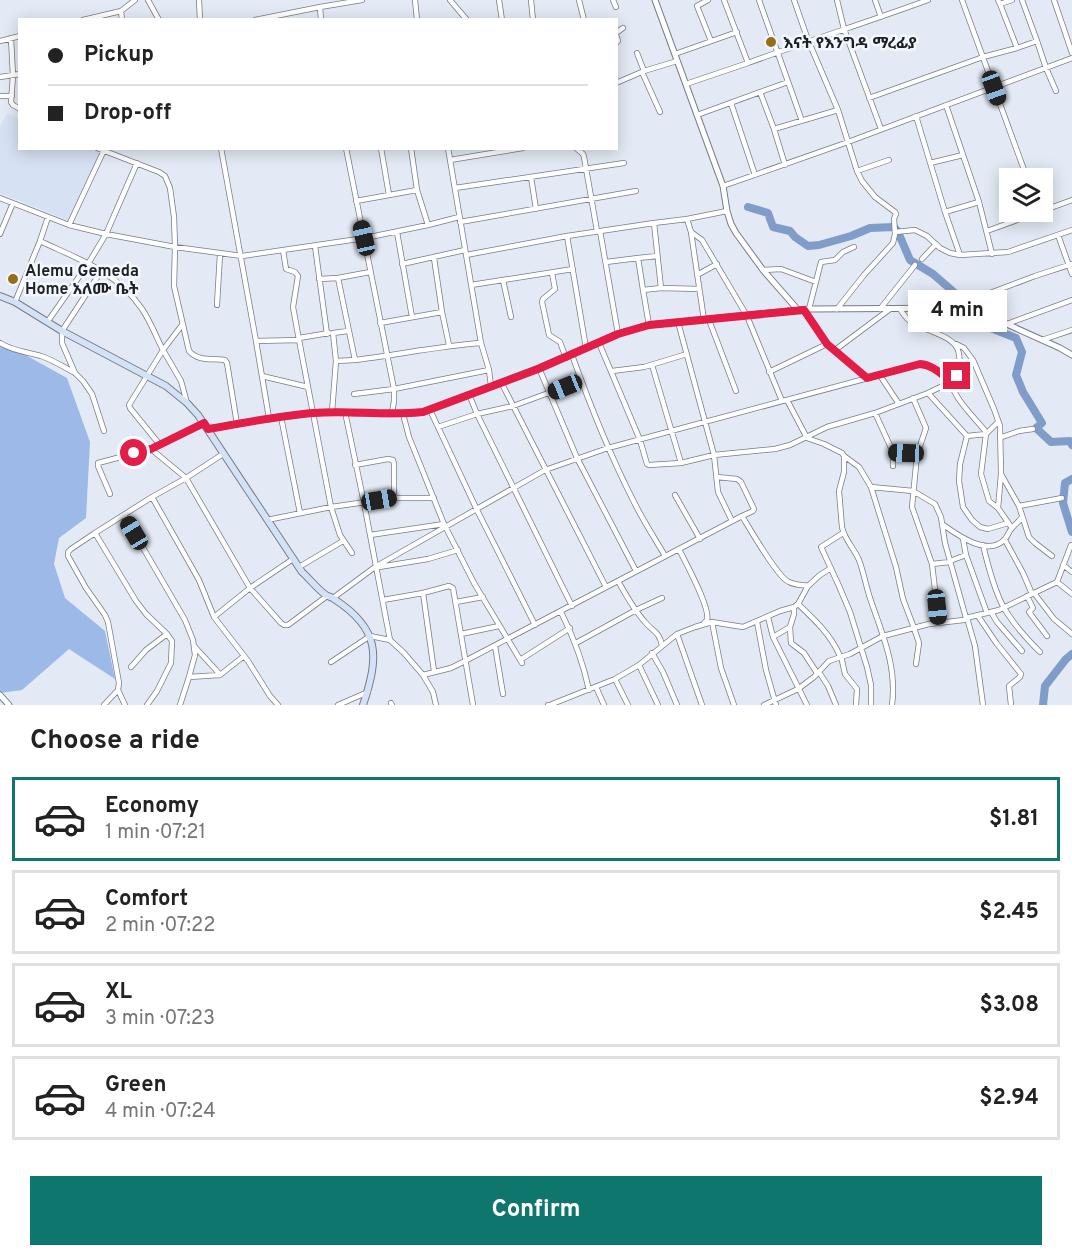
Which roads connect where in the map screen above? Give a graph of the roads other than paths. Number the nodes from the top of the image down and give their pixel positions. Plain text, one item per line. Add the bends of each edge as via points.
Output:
1 (135, 0) edge
2 (148, 0) edge
3 (199, 0) edge
4 (362, 0) edge
5 (415, 0) edge
6 (450, 0) edge
7 (499, 0) edge
8 (531, 0) edge
9 (579, 0) edge
10 (613, 0) edge
11 (655, 0) edge
12 (708, 0) edge
13 (724, 0) edge
14 (759, 0) edge
15 (794, 0) edge
16 (837, 0) edge
17 (875, 0) edge
18 (928, 0) edge
19 (962, 0) edge
20 (1012, 0) edge
21 (1022, 0) edge
22 (1054, 0) edge
23 (999, 2) edge
24 (695, 3) edge
25 (320, 7) junction
26 (616, 7) dead end
27 (121, 11) junction
28 (881, 17) junction
29 (91, 18) edge
30 (122, 18) edge
31 (158, 18) edge
32 (200, 18) edge
33 (265, 18) edge
34 (321, 18) edge
35 (417, 18) edge
36 (465, 18) edge
37 (502, 18) edge
38 (533, 18) edge
39 (584, 18) edge
40 (623, 28) dead end
41 (844, 29) junction
42 (618, 32) edge
43 (737, 32) junction
44 (18, 36) edge
45 (11, 38) junction
46 (0, 40) edge
47 (808, 40) junction
48 (711, 41) junction
49 (1037, 41) junction
50 (1017, 48) junction
51 (777, 52) junction
52 (637, 53) dead end
53 (1072, 53) edge
54 (983, 57) junction
55 (676, 58) junction
56 (1072, 58) edge
57 (748, 63) junction
58 (1046, 68) junction
59 (643, 72) junction
60 (18, 75) edge
61 (13, 76) junction
62 (0, 77) edge
63 (618, 82) edge
64 (788, 82) junction
65 (686, 84) junction
66 (994, 88) junction
67 (1056, 91) dead end
68 (760, 92) junction
69 (0, 96) edge
70 (12, 96) junction
71 (869, 98) junction
72 (730, 103) junction
73 (946, 105) junction
74 (18, 108) edge
75 (838, 110) junction
76 (660, 112) dead end
77 (697, 115) junction
78 (916, 116) junction
79 (802, 121) junction
80 (774, 129) junction
81 (881, 129) junction
82 (848, 142) junction
83 (104, 150) edge
84 (221, 150) edge
85 (346, 150) edge
86 (381, 150) edge
87 (411, 150) edge
88 (448, 150) edge
89 (511, 150) edge
90 (578, 150) edge
91 (963, 155) junction
92 (450, 160) junction
93 (889, 160) dead end
94 (137, 163) junction
95 (624, 163) dead end
96 (930, 163) junction
97 (785, 165) junction
98 (1023, 168) edge
99 (585, 169) junction
100 (857, 171) junction
101 (755, 175) junction
102 (531, 177) junction
103 (723, 186) junction
104 (455, 188) junction
105 (417, 190) junction
106 (636, 191) dead end
107 (389, 195) junction
108 (0, 198) edge
109 (592, 199) junction
110 (356, 201) junction
111 (1072, 201) edge
112 (978, 202) junction
113 (13, 203) junction
114 (1053, 207) edge
115 (536, 209) junction
116 (727, 211) junction
117 (945, 212) junction
118 (48, 217) junction
119 (687, 219) junction
120 (459, 220) junction
121 (1012, 222) edge
122 (654, 223) junction
123 (69, 225) junction
124 (428, 225) junction
125 (1072, 230) edge
126 (598, 231) junction
127 (987, 231) junction
128 (397, 232) junction
129 (691, 232) junction
130 (895, 232) junction
131 (0, 234) edge
132 (106, 234) junction
133 (1058, 235) junction
134 (567, 236) junction
135 (364, 238) junction
136 (40, 241) junction
137 (936, 244) junction
138 (315, 246) junction
139 (175, 247) junction
140 (854, 247) dead end
141 (283, 250) junction
142 (465, 252) junction
143 (220, 254) junction
144 (992, 254) junction
145 (960, 255) junction
146 (242, 256) junction
147 (657, 256) junction
148 (434, 258) junction
149 (638, 258) junction
150 (922, 260) dead end
151 (606, 262) junction
152 (88, 264) junction
153 (402, 264) junction
154 (717, 264) junction
155 (915, 265) dead end
156 (1071, 265) edge
157 (573, 269) junction
158 (102, 270) junction
159 (763, 270) junction
160 (370, 272) junction
161 (552, 273) junction
162 (1072, 274) edge
163 (697, 275) junction
164 (338, 278) junction
165 (319, 279) junction
166 (503, 280) junction
167 (816, 282) junction
168 (471, 285) junction
169 (661, 288) junction
170 (699, 289) junction
171 (643, 290) junction
172 (0, 296) edge
173 (1072, 300) edge
174 (15, 302) junction
175 (217, 305) dead end
176 (972, 307) junction
177 (837, 309) junction
178 (880, 309) junction
179 (890, 309) junction
180 (900, 309) junction
181 (804, 310) junction
182 (442, 312) junction
183 (747, 316) junction
184 (412, 317) junction
185 (511, 317) dead end
186 (706, 320) junction
187 (48, 321) junction
188 (678, 322) junction
189 (380, 323) junction
190 (1007, 324) junction
191 (182, 325) junction
192 (649, 325) junction
193 (1072, 330) edge
194 (62, 331) junction
195 (348, 331) junction
196 (327, 333) junction
197 (333, 333) junction
198 (618, 334) junction
199 (299, 339) junction
200 (1042, 340) junction
201 (256, 341) junction
202 (0, 343) edge
203 (481, 343) junction
204 (599, 343) junction
205 (827, 344) junction
206 (955, 344) junction
207 (449, 345) junction
208 (586, 348) junction
209 (163, 350) junction
210 (835, 350) junction
211 (687, 354) junction
212 (1072, 355) edge
213 (387, 356) junction
214 (569, 356) junction
215 (355, 360) junction
216 (336, 361) junction
217 (652, 365) junction
218 (538, 369) junction
219 (489, 370) junction
220 (612, 371) junction
221 (769, 372) junction
222 (75, 373) junction
223 (879, 374) junction
224 (148, 376) junction
225 (262, 376) junction
226 (867, 378) junction
227 (581, 381) junction
228 (501, 382) junction
229 (951, 382) junction
230 (491, 386) junction
231 (308, 387) junction
232 (394, 389) junction
233 (736, 391) dead end
234 (549, 393) junction
235 (928, 393) junction
236 (354, 394) dead end
237 (469, 394) junction
238 (913, 398) junction
239 (784, 400) junction
240 (187, 403) junction
241 (899, 404) junction
242 (513, 406) junction
243 (430, 410) junction
244 (332, 412) junction
245 (345, 412) junction
246 (313, 413) junction
247 (392, 413) junction
248 (875, 413) junction
249 (403, 414) junction
250 (477, 414) junction
251 (281, 417) junction
252 (269, 418) junction
253 (705, 422) junction
254 (998, 422) junction
255 (237, 424) junction
256 (206, 426) junction
257 (438, 428) junction
258 (1033, 429) dead end
259 (104, 431) dead end
260 (672, 432) junction
261 (986, 434) junction
262 (967, 436) junction
263 (1002, 437) junction
264 (807, 438) junction
265 (640, 440) junction
266 (160, 445) junction
267 (608, 448) junction
268 (151, 449) junction
269 (893, 452) junction
270 (223, 454) junction
271 (917, 454) junction
272 (714, 455) junction
273 (844, 456) junction
274 (577, 458) junction
275 (681, 463) junction
276 (355, 465) junction
277 (892, 466) dead end
278 (545, 470) junction
279 (1001, 474) junction
280 (717, 477) junction
281 (186, 478) junction
282 (871, 487) junction
283 (514, 489) junction
284 (913, 491) junction
285 (110, 494) dead end
286 (675, 495) dead end
287 (152, 497) junction
288 (394, 498) junction
289 (434, 498) junction
290 (1062, 498) dead end
291 (364, 503) junction
292 (1019, 506) junction
293 (330, 507) junction
294 (998, 508) junction
295 (477, 510) junction
296 (300, 513) junction
297 (124, 515) junction
298 (742, 516) junction
299 (1022, 517) junction
300 (267, 520) junction
301 (732, 521) junction
302 (942, 524) junction
303 (445, 525) junction
304 (1010, 525) junction
305 (95, 533) junction
306 (843, 533) junction
307 (370, 535) junction
308 (700, 538) junction
309 (963, 539) junction
310 (1005, 540) junction
311 (343, 541) junction
312 (983, 545) junction
313 (1071, 545) edge
314 (679, 549) junction
315 (458, 550) junction
316 (352, 553) dead end
317 (966, 555) junction
318 (665, 556) junction
319 (1052, 556) dead end
320 (293, 559) junction
321 (950, 561) junction
322 (932, 564) junction
323 (1063, 565) junction
324 (299, 567) junction
325 (375, 567) junction
326 (831, 568) junction
327 (636, 571) junction
328 (1072, 572) edge
329 (618, 580) junction
330 (1057, 582) junction
331 (808, 586) junction
332 (606, 587) junction
333 (250, 588) junction
334 (423, 593) junction
335 (1031, 594) junction
336 (1072, 594) edge
337 (330, 597) junction
338 (483, 597) junction
339 (662, 598) dead end
340 (383, 600) junction
341 (456, 602) junction
342 (796, 605) junction
343 (572, 606) junction
344 (1004, 608) junction
345 (636, 610) junction
346 (561, 612) junction
347 (989, 613) junction
348 (978, 616) junction
349 (214, 617) junction
350 (768, 617) junction
351 (967, 618) junction
352 (712, 622) junction
353 (756, 622) junction
354 (939, 623) junction
355 (535, 625) junction
356 (700, 625) junction
357 (499, 626) junction
358 (790, 627) junction
359 (915, 627) junction
360 (570, 628) junction
361 (461, 633) junction
362 (167, 634) junction
363 (677, 634) junction
364 (1072, 634) edge
365 (370, 636) junction
366 (883, 636) junction
367 (1047, 636) dead end
368 (773, 637) junction
369 (507, 639) junction
370 (390, 640) junction
371 (576, 643) junction
372 (662, 645) junction
373 (194, 646) junction
374 (495, 646) junction
375 (860, 648) junction
376 (1022, 651) dead end
377 (1040, 652) dead end
378 (652, 653) junction
379 (244, 656) junction
380 (841, 656) junction
381 (331, 662) dead end
382 (465, 662) junction
383 (639, 664) junction
384 (916, 664) dead end
385 (131, 667) dead end
386 (434, 671) junction
387 (818, 673) junction
388 (220, 675) junction
389 (423, 675) junction
390 (189, 677) junction
391 (615, 679) junction
392 (596, 687) junction
393 (798, 689) junction
394 (118, 690) junction
395 (589, 690) junction
396 (368, 692) junction
397 (503, 694) dead end
398 (0, 695) edge
399 (569, 697) junction
400 (775, 703) edge
401 (9, 705) edge
402 (104, 705) edge
403 (125, 705) edge
404 (147, 705) edge
405 (180, 705) edge
406 (278, 705) edge
407 (338, 705) edge
408 (363, 705) edge
409 (436, 705) edge
410 (473, 705) edge
411 (550, 705) edge
412 (573, 705) edge
413 (604, 705) edge
414 (628, 705) edge
415 (658, 705) edge
416 (677, 705) edge
417 (702, 705) edge
418 (734, 705) edge
419 (764, 705) edge
420 (807, 705) edge
421 (836, 705) edge
422 (856, 705) edge
423 (871, 705) edge
424 (891, 705) edge
425 (983, 705) edge
426 (1011, 705) edge

1 - 27 street
2 - 31 street
3 - 32 street
4 - 25 street
5 - 35 street
6 - 36 street
7 - 37 street
8 - 38 street
9 - 39 street
10 - 26 street
11 - 55 street
12 - 24 street
13 - 43 street
14 - 51 street
15 - 47 street
16 - 41 street
17 - 28 street
18 - 28 street
19 - 54 street
20 - 23 street
21 - 49 street
22 - 53 street
23 - 50 street
24 - 48 street
25 - 33 street
25 - 34 street
27 - 29 street
27 - 30 street
28 - 41 street
40 - 42 street
41 - 47 street
41 - 71 street
43 - 48 street
43 - 57 street
44 - 45 street
45 - 46 street
45 - 61 street
47 - 51 street
47 - 75 street
48 - 55 street
49 - 50 street
49 - 58 street
50 - 54 street
51 - 57 street
51 - 64 street
52 - 59 street
54 - 66 street
54 - 71 street
55 - 59 street
55 - 65 street
56 - 58 street
57 - 65 street
58 - 66 street
58 - 67 street
59 - 63 street
59 - 76 street
60 - 61 street
61 - 62 street
61 - 70 street
64 - 68 street
64 - 79 street
65 - 77 street
66 - 73 street
66 - 98 street
68 - 72 street
68 - 80 street
69 - 70 street
70 - 74 street via 11,102
71 - 81 street
72 - 77 street
72 - 101 street
73 - 78 street
73 - 91 street
75 - 79 street
75 - 82 street
77 - 103 street
78 - 81 street
78 - 96 street
79 - 80 street
80 - 97 street
81 - 82 street
82 - 97 street
82 - 100 street
83 - 94 street
83 - 123 street
84 - 146 street
85 - 110 street
86 - 107 street
87 - 105 street
88 - 92 street
89 - 92 street
90 - 99 street via 583,154
91 - 96 street
91 - 112 street
92 - 104 street
93 - 100 street
94 - 132 street
94 - 139 street via 159,172 168,182
95 - 99 street
96 - 117 street
97 - 101 street
99 - 102 street
99 - 109 street
100 - 130 street via 875,198 895,212
101 - 103 street
102 - 104 street
102 - 115 street
103 - 116 street
104 - 120 street
105 - 107 street
105 - 124 street
106 - 109 street
107 - 110 street
108 - 113 street
109 - 115 street
109 - 126 street
110 - 135 street
111 - 114 street
112 - 117 street
112 - 127 street
113 - 118 street
113 - 131 street
115 - 120 street
116 - 119 street
116 - 159 street via 736,233
117 - 145 street
118 - 123 street
118 - 136 street
119 - 122 street
119 - 129 street
120 - 124 street
120 - 142 street
121 - 127 street
122 - 126 street
122 - 147 street
123 - 132 street
124 - 128 street
125 - 133 street
126 - 134 street
126 - 151 street
127 - 144 street
128 - 135 street
128 - 153 street
129 - 154 street via 702,240
129 - 163 street
130 - 137 street via 915,230
130 - 177 street via 893,243
132 - 139 street
132 - 152 street
133 - 144 street
133 - 156 street
134 - 142 street
134 - 157 street
135 - 138 street
135 - 160 street
136 - 152 street
136 - 174 street
137 - 145 street via 950,254
137 - 150 street
138 - 141 street
138 - 165 street
139 - 143 street
139 - 191 street via 174,286
140 - 167 street via 835,260 821,262
141 - 146 street
141 - 199 street via 286,269 297,276 293,307
142 - 148 street
142 - 168 street
143 - 146 street
143 - 175 street
144 - 145 street
146 - 201 street
147 - 149 street
147 - 169 street
148 - 153 street
148 - 182 street
149 - 151 street
149 - 171 street
151 - 198 street
152 - 158 street
152 - 187 street
153 - 184 street
154 - 163 street
154 - 183 street
155 - 178 street
156 - 162 street
156 - 176 street via 982,296
157 - 161 street
157 - 208 street
158 - 194 street
158 - 209 street via 142,309
159 - 167 street via 781,269
159 - 181 street
160 - 164 street
160 - 189 street
161 - 166 street
161 - 214 street via 555,289 542,302 549,335 560,342
163 - 170 street
164 - 165 street
164 - 195 street
165 - 196 street
166 - 168 street
166 - 185 street
167 - 181 street
168 - 203 street
169 - 170 street
169 - 171 street
170 - 186 street
171 - 192 street
172 - 174 main road
173 - 190 street
174 - 187 main road
176 - 180 street
176 - 190 street
177 - 178 street
177 - 181 street
178 - 179 street
179 - 180 street
179 - 210 street
180 - 206 street via 912,322
181 - 183 street
181 - 205 street
182 - 184 street
182 - 207 street
183 - 186 street
183 - 221 street
184 - 189 street
186 - 188 street
186 - 233 street
187 - 194 main road
188 - 192 street
188 - 211 street
189 - 213 street
190 - 200 street
191 - 209 street
191 - 255 street via 192,355 223,359 227,363
192 - 198 street
193 - 200 street
194 - 222 street via 62,344
194 - 224 main road
195 - 197 street
195 - 215 street
196 - 197 street
196 - 199 street
197 - 216 street
198 - 204 street
199 - 201 street
199 - 231 street
200 - 212 street
201 - 225 street
202 - 222 street
203 - 207 street
203 - 219 street
204 - 208 street
204 - 220 street
205 - 210 street
205 - 221 street
206 - 229 street via 959,362
206 - 254 street via 973,360
207 - 213 street
208 - 214 street
209 - 224 street
209 - 240 street via 181,381
210 - 226 street
211 - 217 street
211 - 253 street
213 - 215 street
213 - 232 street
214 - 218 street
214 - 227 street
215 - 216 street
216 - 244 street
217 - 220 street
217 - 260 street
218 - 228 street
218 - 234 street
219 - 230 street
219 - 232 street
220 - 265 street
221 - 239 street
222 - 259 street via 92,394
223 - 226 street
223 - 229 street via 920,364 933,368
223 - 241 street
224 - 240 main road
224 - 266 street via 129,405
225 - 231 street
225 - 252 street
226 - 239 street
227 - 234 street
227 - 267 street
228 - 230 street
228 - 242 street
229 - 235 street
229 - 261 street via 952,389
230 - 237 street
231 - 246 street
232 - 236 street
232 - 247 street
234 - 242 street
234 - 274 street
235 - 238 street
235 - 262 street
237 - 243 street
237 - 250 street
238 - 241 street
238 - 271 street via 926,428
239 - 253 street
239 - 264 street
240 - 256 main road
241 - 248 street
242 - 250 street
242 - 278 street
243 - 249 street
243 - 257 street
244 - 245 street
244 - 246 street
245 - 247 street
245 - 276 street
246 - 251 street
246 - 293 street
247 - 249 street
248 - 264 street via 827,427
248 - 269 street
249 - 289 street
250 - 257 street
250 - 283 street
251 - 252 street
251 - 296 street
252 - 255 street
253 - 260 street
253 - 272 street
254 - 261 street
254 - 263 street
255 - 256 street
256 - 266 street
256 - 270 main road
257 - 295 street
258 - 263 street
260 - 265 street
260 - 275 street
261 - 262 street
261 - 294 street via 981,474 989,501
262 - 304 street via 959,481 963,507 980,526 988,529
263 - 279 street
264 - 272 street via 775,449
264 - 273 street
265 - 267 street
265 - 275 street via 647,464
266 - 268 street
267 - 274 street
267 - 318 street
268 - 281 street
268 - 285 street via 98,464
269 - 271 street
269 - 277 street
270 - 281 street
270 - 300 main road
271 - 284 street
272 - 275 street
272 - 280 street
273 - 282 street via 859,467
273 - 306 street via 838,498
274 - 278 street
274 - 327 street
276 - 288 street via 393,460
276 - 291 street
278 - 283 street
278 - 332 street
279 - 292 street
279 - 294 street
280 - 298 street via 741,482 754,509
280 - 301 street via 718,492
281 - 287 street
281 - 333 street
282 - 284 street
282 - 359 street via 903,599
283 - 295 street
283 - 343 street
284 - 302 street via 935,504
284 - 322 street via 912,507
286 - 308 street
287 - 297 street
287 - 349 street via 199,580
288 - 289 street
288 - 291 street
289 - 303 street
290 - 292 street
291 - 293 street
291 - 307 street
292 - 299 street
293 - 296 street
293 - 311 street
294 - 304 street
295 - 303 street
295 - 355 street
296 - 300 street
297 - 305 street
297 - 373 street via 186,620
298 - 301 street
298 - 331 street via 783,577 788,582
299 - 304 street
299 - 319 street via 1029,537
300 - 320 main road
301 - 308 street
302 - 309 street
302 - 321 street
303 - 307 street
303 - 315 street
303 - 325 street
304 - 310 street
305 - 362 street via 136,601
305 - 394 street via 71,549 68,556 108,622
306 - 326 street via 820,547
306 - 366 street via 860,564
307 - 325 street
308 - 314 street
309 - 312 street
309 - 317 street
310 - 312 street
310 - 335 street
311 - 316 street
311 - 324 street
312 - 344 street
313 - 323 street
314 - 318 street
314 - 356 street via 703,600 707,619
315 - 325 street
315 - 338 street
317 - 321 street
317 - 347 street
318 - 327 street
320 - 324 main road
320 - 333 street
321 - 322 street
321 - 351 street
322 - 354 street
323 - 328 street
323 - 330 street
324 - 337 main road
325 - 337 street
325 - 340 street
326 - 331 street
326 - 375 street
327 - 329 street
329 - 332 street
329 - 345 street
330 - 335 street
330 - 336 street
331 - 342 street
332 - 343 street
333 - 337 street via 284,625
333 - 349 street
334 - 340 street
334 - 341 street via 451,586
334 - 386 street
335 - 344 street
335 - 364 street
335 - 367 street via 1033,608 1029,612
337 - 365 main road via 358,619
338 - 341 street
338 - 357 street
339 - 345 street
340 - 370 street
341 - 361 street
342 - 350 street
342 - 358 street
342 - 380 street via 814,619
343 - 346 street
344 - 347 street
344 - 377 street
345 - 371 street
345 - 372 street via 656,631
346 - 355 street
346 - 360 street
347 - 348 street
347 - 376 street
348 - 351 street
348 - 426 street via 1021,674 1009,686
349 - 379 street
350 - 353 street
350 - 368 street
351 - 354 street
351 - 425 street
352 - 353 street via 743,627
352 - 356 street
352 - 418 street via 720,668
353 - 400 street
354 - 359 street
355 - 369 street
356 - 363 street
357 - 361 street
357 - 369 street
358 - 368 street
358 - 387 street via 792,645 804,653
359 - 366 street
359 - 384 street via 919,644
360 - 369 street via 521,661
360 - 371 street
361 - 382 street
362 - 385 street
362 - 404 street via 172,641 171,663
363 - 372 street
363 - 417 street
365 - 370 street
365 - 381 street
365 - 396 main road via 374,660
366 - 375 street
366 - 424 street via 894,689
368 - 393 street
369 - 374 street
370 - 389 street
371 - 395 street
372 - 378 street
373 - 388 street
373 - 390 street
374 - 382 street
374 - 397 street
375 - 380 street
375 - 423 street via 871,685
378 - 383 street
378 - 416 street
379 - 388 street
379 - 406 street
380 - 387 street via 829,661
380 - 422 street via 846,674 857,689
382 - 386 street
382 - 410 street
383 - 391 street
383 - 415 street
386 - 389 street
387 - 393 street
387 - 421 street
388 - 390 street
389 - 409 street
390 - 405 street
391 - 392 street
391 - 414 street
392 - 395 street
392 - 413 street
393 - 400 street
393 - 420 street
394 - 402 street
394 - 403 street
395 - 399 street
396 - 407 street
396 - 408 main road
398 - 401 street
399 - 411 street
399 - 412 street
400 - 419 street

